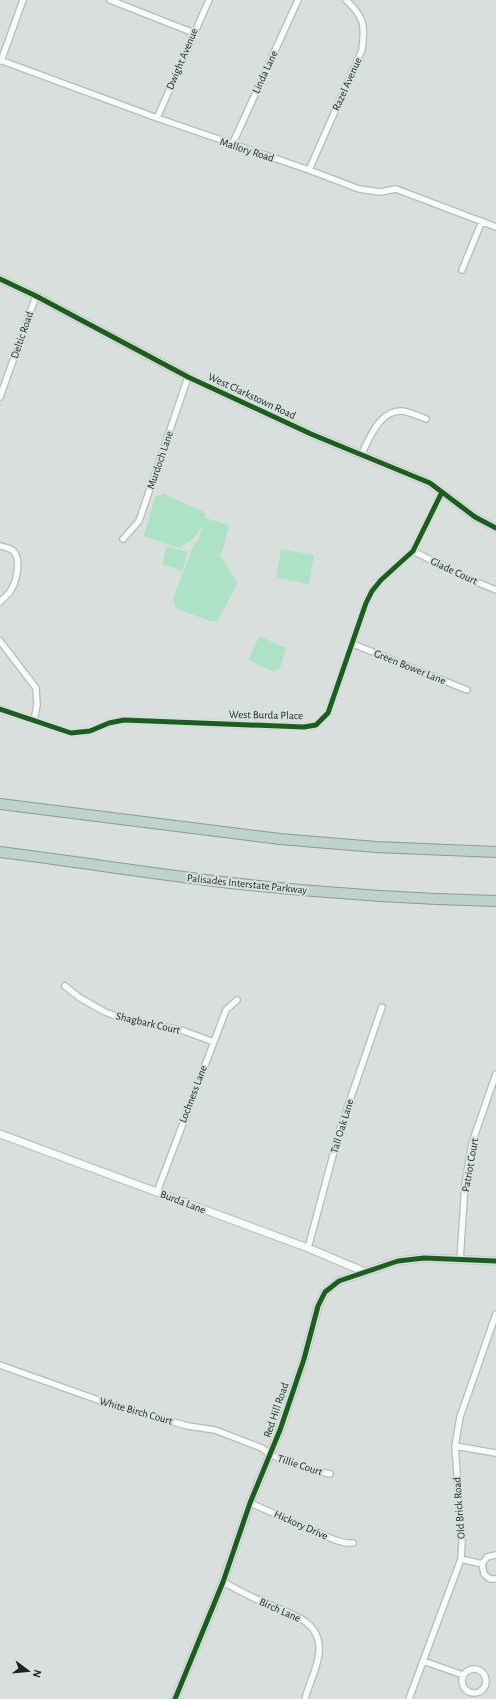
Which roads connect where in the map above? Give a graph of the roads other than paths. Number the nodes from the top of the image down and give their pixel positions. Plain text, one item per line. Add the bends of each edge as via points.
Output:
1 (23, 0) edge
2 (110, 0) edge
3 (209, 0) edge
4 (298, 0) edge
5 (346, 0) edge
6 (194, 32) junction
7 (1, 60) edge
8 (157, 118) junction
9 (232, 145) junction
10 (309, 170) junction
11 (482, 221) junction
12 (496, 227) edge
13 (462, 270) dead end
14 (0, 279) edge
15 (36, 296) junction
16 (188, 377) junction
17 (0, 397) edge
18 (426, 419) dead end
19 (361, 455) junction
20 (442, 492) junction
21 (496, 528) edge
22 (123, 540) dead end
23 (0, 546) edge
24 (413, 551) junction
25 (496, 590) edge
26 (0, 602) edge
27 (0, 641) edge
28 (353, 644) junction
29 (467, 690) dead end
30 (0, 709) edge
31 (34, 720) junction
32 (0, 804) edge
33 (0, 852) edge
34 (496, 852) edge
35 (496, 901) edge
36 (65, 986) dead end
37 (236, 1000) dead end
38 (382, 1007) dead end
39 (214, 1042) junction
40 (496, 1074) edge
41 (0, 1134) edge
42 (156, 1192) junction
43 (308, 1248) junction
44 (460, 1260) junction
45 (496, 1261) edge
46 (365, 1272) junction
47 (496, 1314) edge
48 (0, 1366) edge
49 (455, 1446) junction
50 (496, 1453) edge
51 (271, 1455) junction
52 (330, 1474) dead end
53 (250, 1503) junction
54 (353, 1543) dead end
55 (496, 1555) edge
56 (461, 1559) junction
57 (482, 1564) junction
58 (496, 1579) edge
59 (223, 1582) junction
60 (423, 1661) junction
61 (463, 1675) junction
62 (175, 1699) edge
63 (305, 1699) edge
64 (409, 1699) edge

1 - 7 street
2 - 6 street
3 - 6 street, Dwight Avenue
4 - 9 street, Linda Lane
5 - 10 street, Razel Avenue via 362,18 362,50
6 - 8 street, Dwight Avenue
7 - 8 street, Mallory Road
8 - 9 street, Mallory Road
9 - 10 street, Mallory Road
10 - 11 street, Mallory Road via 359,189 380,192 396,189
11 - 12 street, Mallory Road
11 - 13 street
14 - 15 street, West Clarkstown Road
15 - 16 street, West Clarkstown Road
15 - 17 street, Deltic Road
16 - 19 street, West Clarkstown Road
16 - 22 street, Murdoch Lane via 139,521
18 - 19 street via 401,411 383,418 375,427
19 - 20 street, West Clarkstown Road via 430,483
20 - 21 street, West Clarkstown Road via 475,517
20 - 24 street, West Burda Place
23 - 26 street via 13,550 18,565 10,592
24 - 25 street, Glade Court
24 - 28 street, West Burda Place via 372,591
27 - 31 street via 36,688 37,705
28 - 29 street, Green Bower Lane
28 - 31 street, West Burda Place via 328,713 316,725 304,727 124,720 90,731 71,733
30 - 31 street, West Burda Place
32 - 34 highway via 288,840
33 - 35 highway, Palisades Interstate Parkway via 288,889
36 - 39 street, Shagbark Court via 105,1012 127,1020 182,1030
37 - 39 street, Lochness Lane via 226,1010
38 - 43 street, Tall Oak Lane via 340,1129
39 - 42 street, Lochness Lane
40 - 44 street, Patriot Court via 472,1143
41 - 42 street, Burda Lane
42 - 43 street, Burda Lane
43 - 46 street, Burda Lane
44 - 45 street, Red Hill Road
44 - 46 street, Red Hill Road via 424,1258 398,1261
46 - 51 street, Red Hill Road via 339,1281 325,1292 318,1306 304,1359
47 - 49 street, Old Brick Road via 460,1417
48 - 51 street, White Birch Court via 115,1406 188,1426 215,1430 262,1448
49 - 50 street
49 - 56 street, Old Brick Road
51 - 52 street, Tillie Court
51 - 53 street, Red Hill Road
53 - 54 street, Hickory Drive via 335,1540
53 - 59 street, Red Hill Road
55 - 57 street via 487,1557
56 - 57 street
56 - 60 street, Old Brick Road
57 - 58 street via 484,1574 490,1579
59 - 62 street, Red Hill Road
59 - 63 street, Birch Lane via 260,1601 288,1611 310,1624 318,1640 319,1651
60 - 61 street
60 - 64 street, Old Brick Road
61 - 61 street via 469,1669 480,1670 486,1677 485,1686 476,1693 468,1691 463,1686

